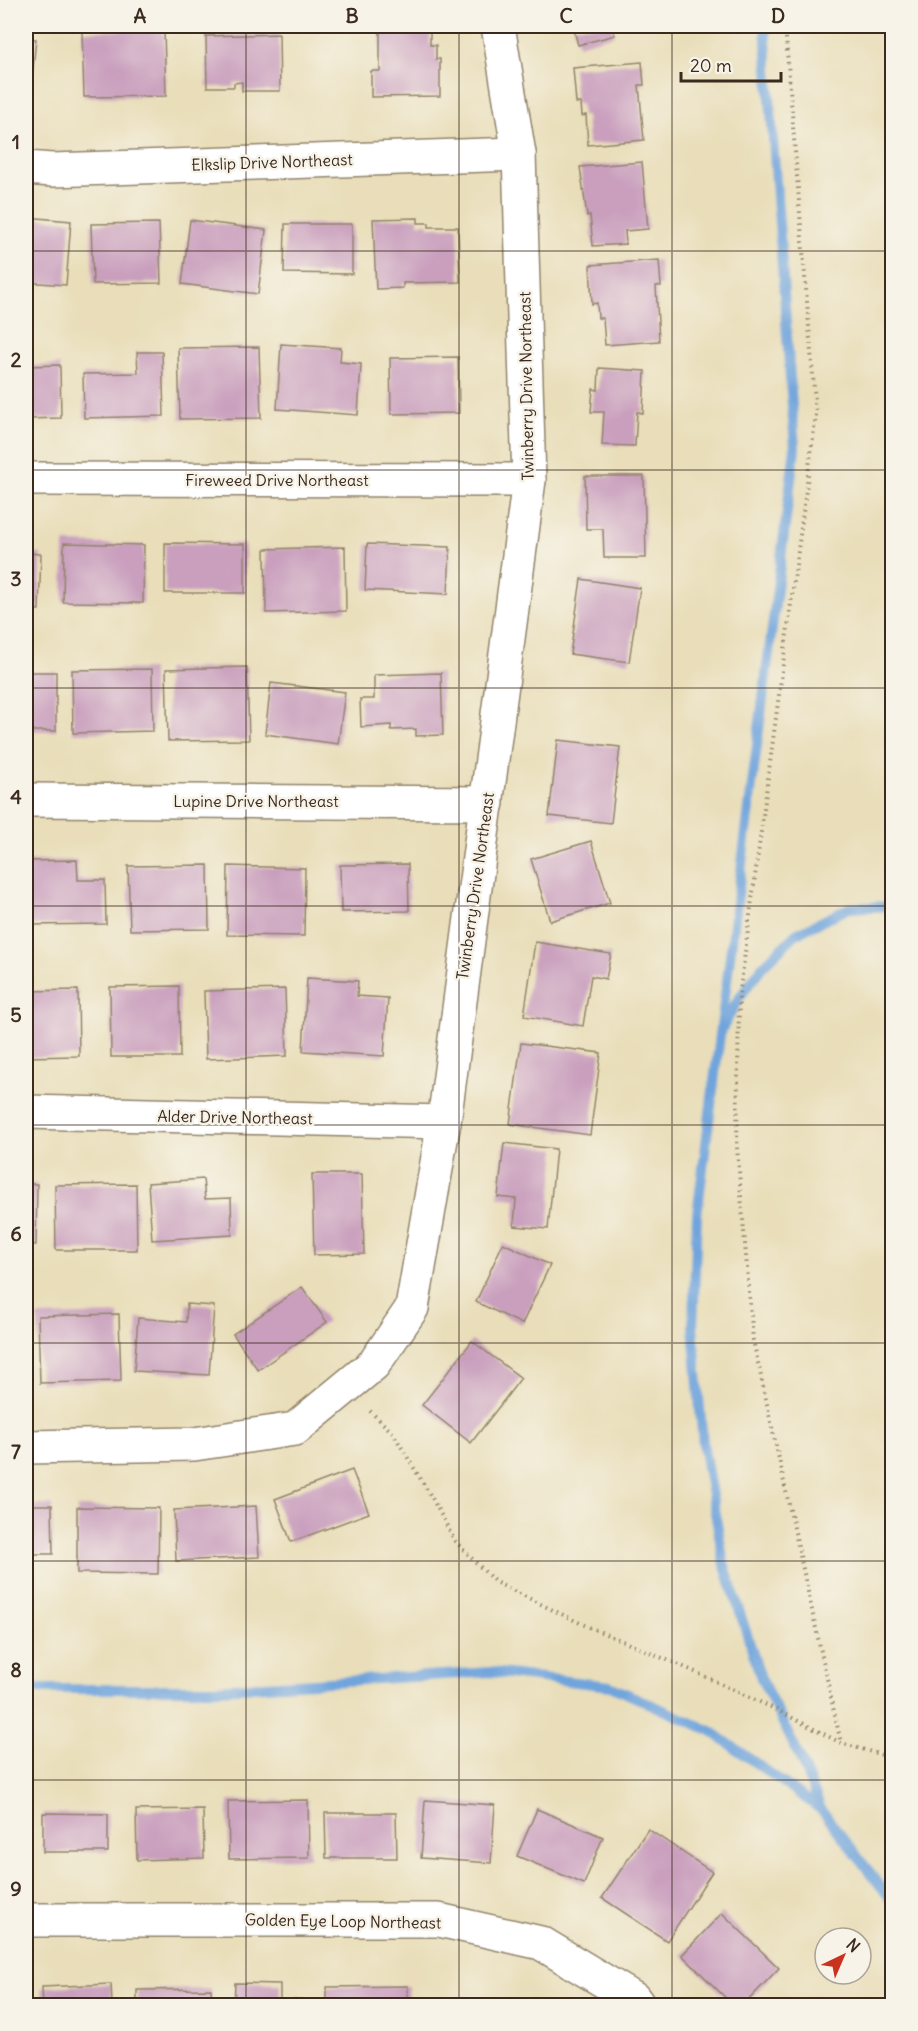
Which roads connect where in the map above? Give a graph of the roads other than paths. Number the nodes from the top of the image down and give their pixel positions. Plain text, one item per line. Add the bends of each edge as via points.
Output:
1 (498, 26) edge
2 (519, 154) junction
3 (26, 168) edge
4 (26, 479) edge
5 (530, 480) junction
6 (26, 800) edge
7 (487, 803) junction
8 (26, 1112) edge
9 (444, 1122) junction
10 (26, 1447) edge
11 (26, 1920) edge
12 (639, 2006) edge

1 - 2 street, Twinberry Drive Northeast
2 - 3 street, Elkslip Drive Northeast
2 - 5 street, Twinberry Drive Northeast
4 - 5 street, Fireweed Drive Northeast
5 - 7 street, Twinberry Drive Northeast
6 - 7 street, Lupine Drive Northeast
7 - 9 street, Twinberry Drive Northeast
8 - 9 street, Alder Drive Northeast
9 - 10 street, Twinberry Drive Northeast via 412,1308 374,1364 295,1428 194,1444
11 - 12 street, Golden Eye Loop Northeast via 439,1920 541,1942 634,1999

